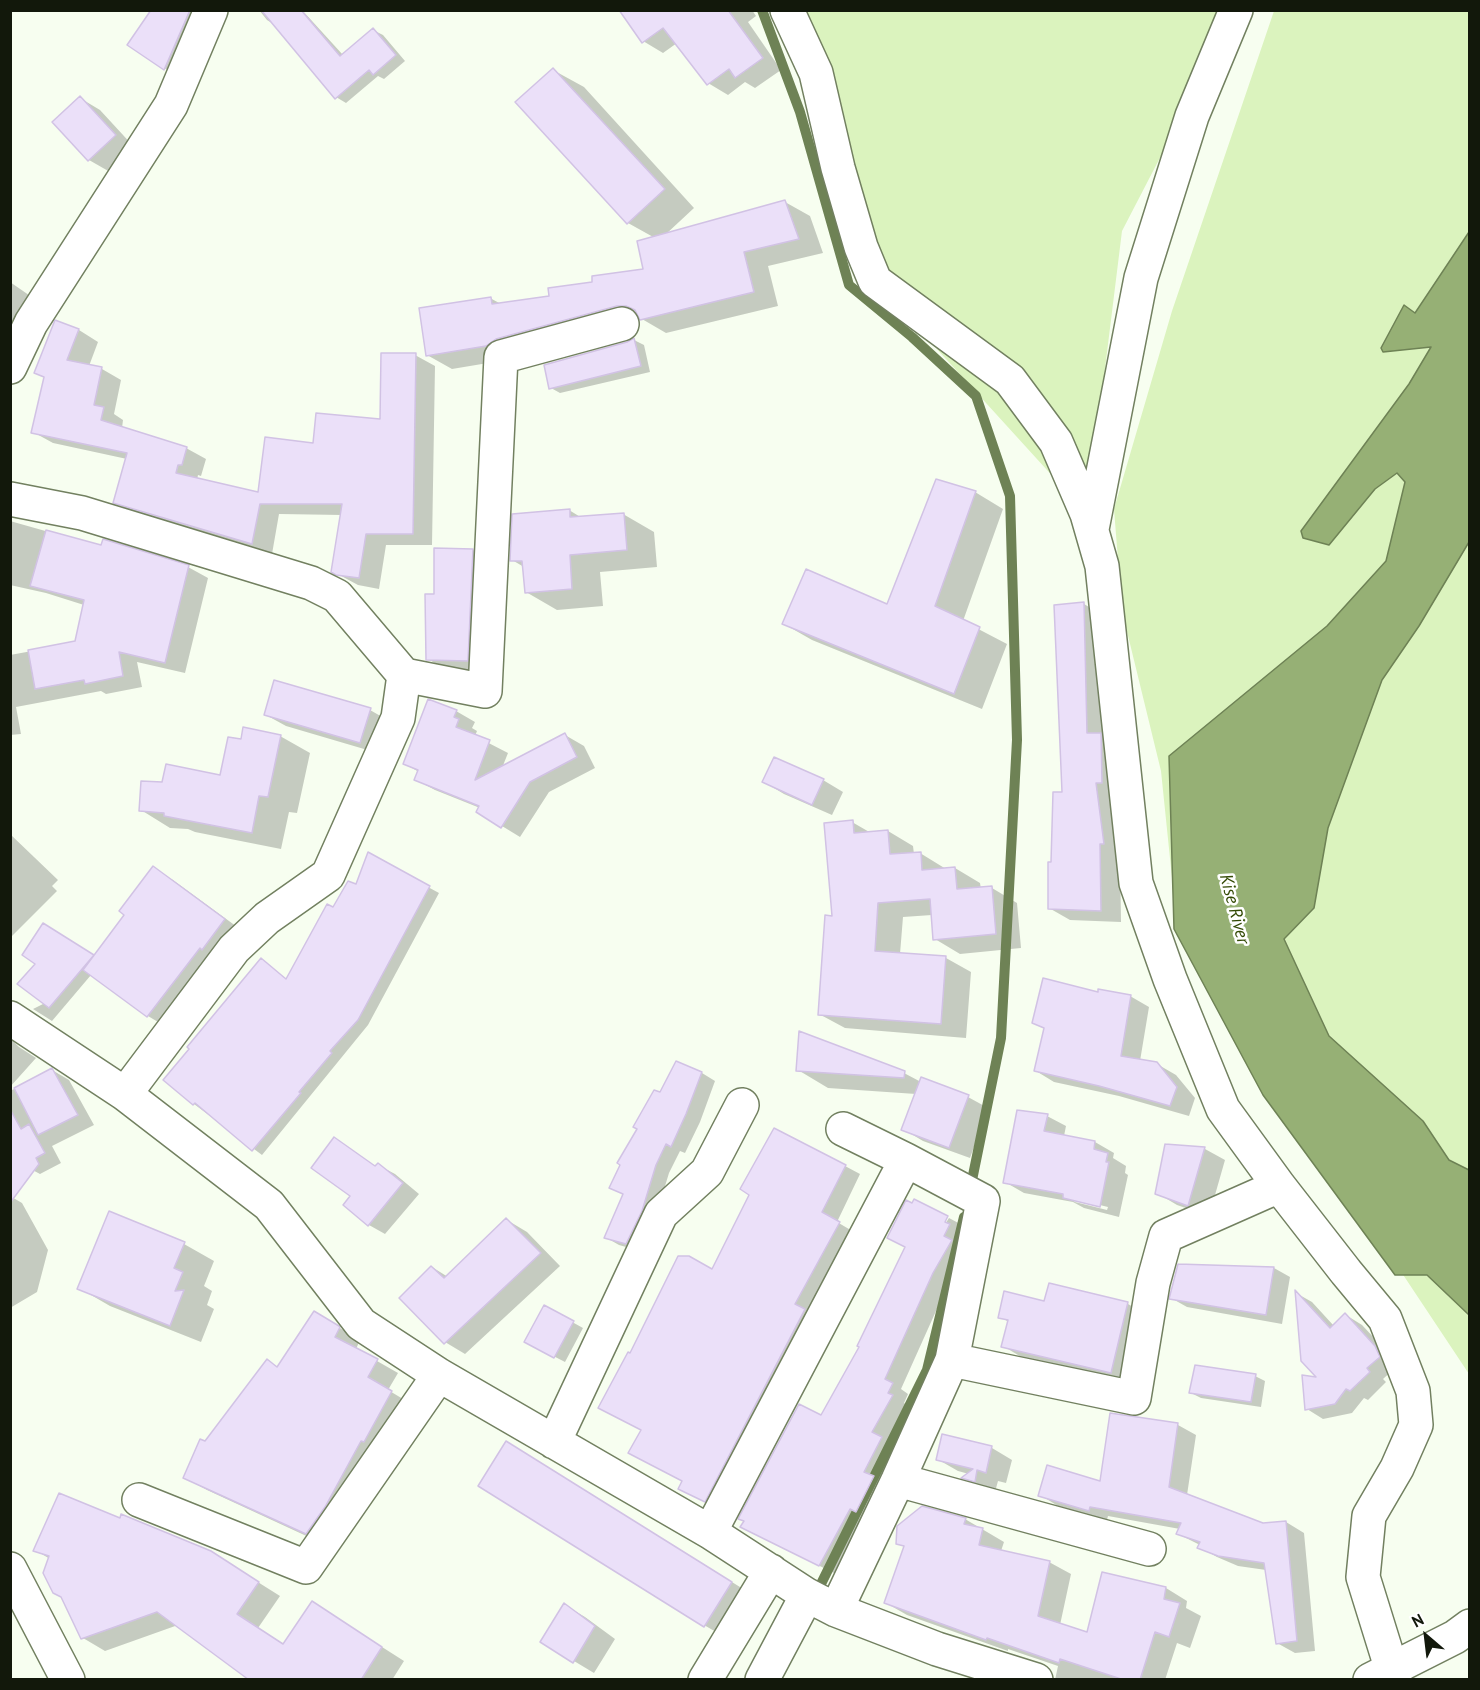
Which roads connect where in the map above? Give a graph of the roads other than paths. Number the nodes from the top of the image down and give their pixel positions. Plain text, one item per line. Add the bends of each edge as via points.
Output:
1 (211, 10) edge
2 (788, 10) edge
3 (1236, 10) edge
4 (622, 324) dead end
5 (10, 367) edge
6 (10, 499) edge
7 (1092, 531) junction
8 (404, 675) junction
9 (10, 1018) edge
10 (125, 1094) junction
11 (742, 1105) dead end
12 (843, 1129) dead end
13 (906, 1160) junction
14 (1280, 1186) junction
15 (952, 1360) junction
16 (439, 1375) junction
17 (554, 1442) junction
18 (898, 1480) junction
19 (139, 1500) dead end
20 (710, 1532) junction
21 (1149, 1549) dead end
22 (10, 1569) edge
23 (771, 1571) junction
24 (807, 1595) junction
25 (836, 1610) junction
26 (1470, 1626) edge
27 (1385, 1676) edge
28 (68, 1680) edge
29 (705, 1680) edge
30 (762, 1680) edge
31 (1036, 1680) edge

1 - 5 street via 171,105 31,323
2 - 7 street via 816,73 838,168 875,281 1010,380 1056,442
3 - 7 street via 1192,116 1141,278
4 - 8 street via 501,357 485,691
6 - 8 street via 82,513 311,583 336,596
7 - 14 street via 1102,566 1136,884 1223,1109
8 - 10 street via 398,718 328,875 267,918 234,949
9 - 10 street
10 - 16 street via 268,1205 361,1324
11 - 17 street via 707,1172 662,1214
12 - 13 street
13 - 15 street via 983,1201
13 - 20 street
14 - 15 street via 1166,1236 1153,1282 1134,1398
14 - 27 street via 1385,1319 1413,1392 1416,1425 1369,1516 1363,1576
15 - 18 street
16 - 17 street
16 - 19 street via 306,1567
17 - 20 street
18 - 21 street
18 - 25 street
20 - 23 street
22 - 28 street
23 - 24 street
23 - 29 street
24 - 25 street
24 - 30 street
25 - 31 street via 937,1649
26 - 27 street

